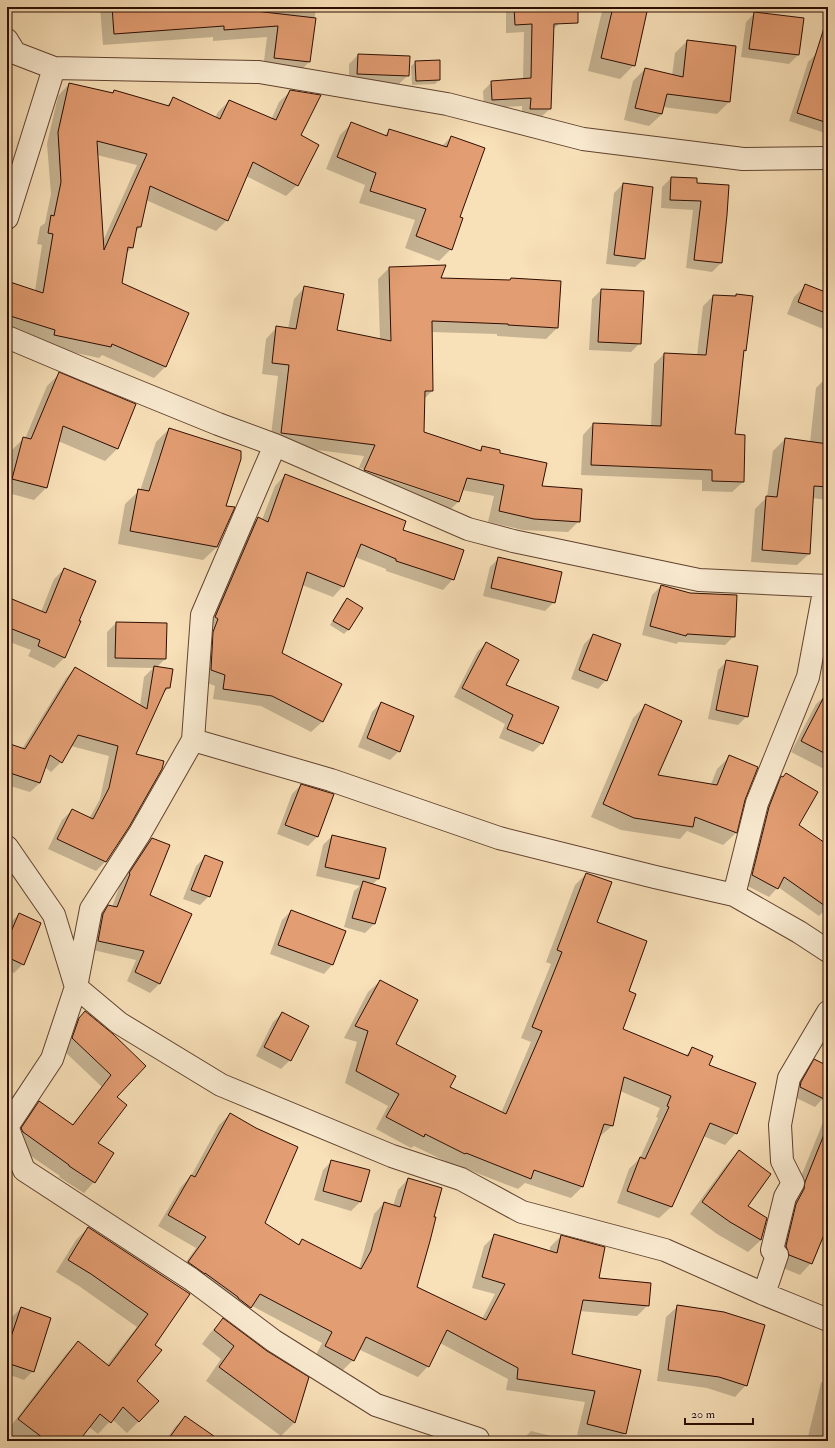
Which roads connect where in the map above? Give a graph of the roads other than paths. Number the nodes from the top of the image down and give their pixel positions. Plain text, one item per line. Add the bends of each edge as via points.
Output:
1 (7, 40) edge
2 (54, 68) junction
3 (828, 158) edge
4 (7, 218) edge
5 (7, 337) edge
6 (275, 445) junction
7 (827, 586) edge
8 (193, 740) junction
9 (7, 846) edge
10 (734, 895) junction
11 (828, 951) edge
12 (76, 987) junction
13 (828, 1012) edge
14 (7, 1127) edge
15 (764, 1294) junction
16 (828, 1320) edge
17 (478, 1440) dead end

1 - 2 street via 15,53
2 - 3 street via 259,72 447,104 584,139 743,159
2 - 4 street
5 - 6 street
6 - 7 street via 468,529 513,541 699,580
6 - 8 street via 202,615
7 - 10 street via 808,677 757,803
8 - 10 street via 331,780 499,838
8 - 12 street via 140,833 91,909
9 - 12 street via 54,915
10 - 11 street
12 - 14 street via 52,1059
12 - 15 street via 119,1022 221,1085 392,1156 461,1179 522,1212 665,1250
13 - 15 street via 789,1078 780,1125 782,1161 793,1183 785,1197 772,1250 777,1255
14 - 17 street via 24,1170 191,1279 274,1341 376,1405
15 - 16 street

